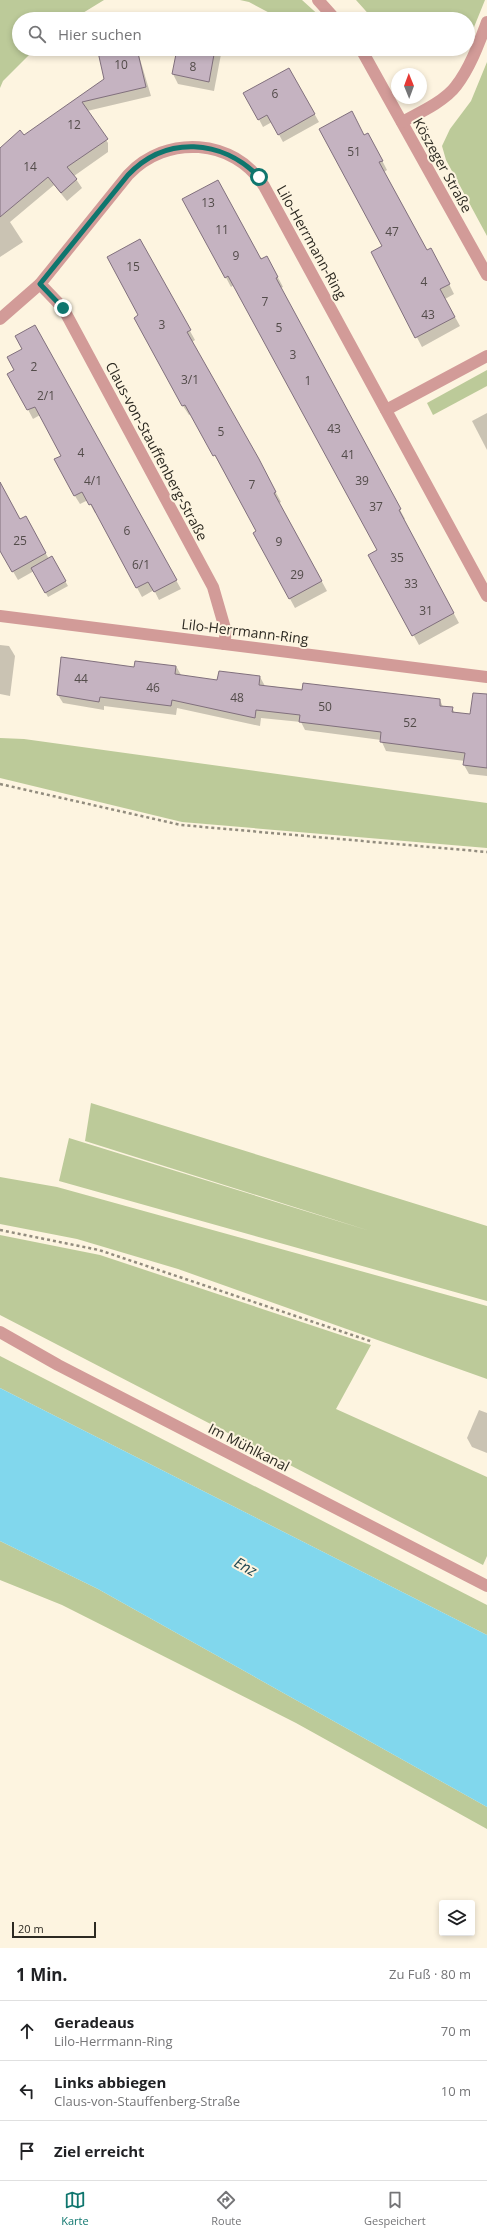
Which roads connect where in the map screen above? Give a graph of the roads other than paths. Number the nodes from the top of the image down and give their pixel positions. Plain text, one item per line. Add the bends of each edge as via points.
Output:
1 (318, 0) edge
2 (329, 12) edge
3 (487, 22) edge
4 (475, 50) edge
5 (364, 56) edge
6 (472, 56) edge
7 (402, 122) junction
8 (487, 276) edge
9 (40, 284) junction
10 (0, 319) edge
11 (487, 356) edge
12 (386, 410) junction
13 (487, 596) edge
14 (0, 616) edge
15 (224, 644) junction
16 (487, 677) edge
17 (0, 1332) edge
18 (487, 1586) edge

1 - 2 street
3 - 4 street
5 - 7 street, Köszeger Straße
6 - 7 street via 456,87 429,108
7 - 8 street, Köszeger Straße
9 - 10 street, Lilo-Herrmann-Ring
9 - 12 street, Lilo-Herrmann-Ring via 128,175 142,162 160,152 179,148 217,150 236,158 259,177
9 - 15 street, Claus-von-Stauffenberg-Straße via 63,308 214,586 226,632
11 - 12 street
12 - 13 street, Lilo-Herrmann-Ring
14 - 15 street, Lilo-Herrmann-Ring
15 - 16 street, Lilo-Herrmann-Ring
17 - 18 street, Im Mühlkanal via 58,1366

